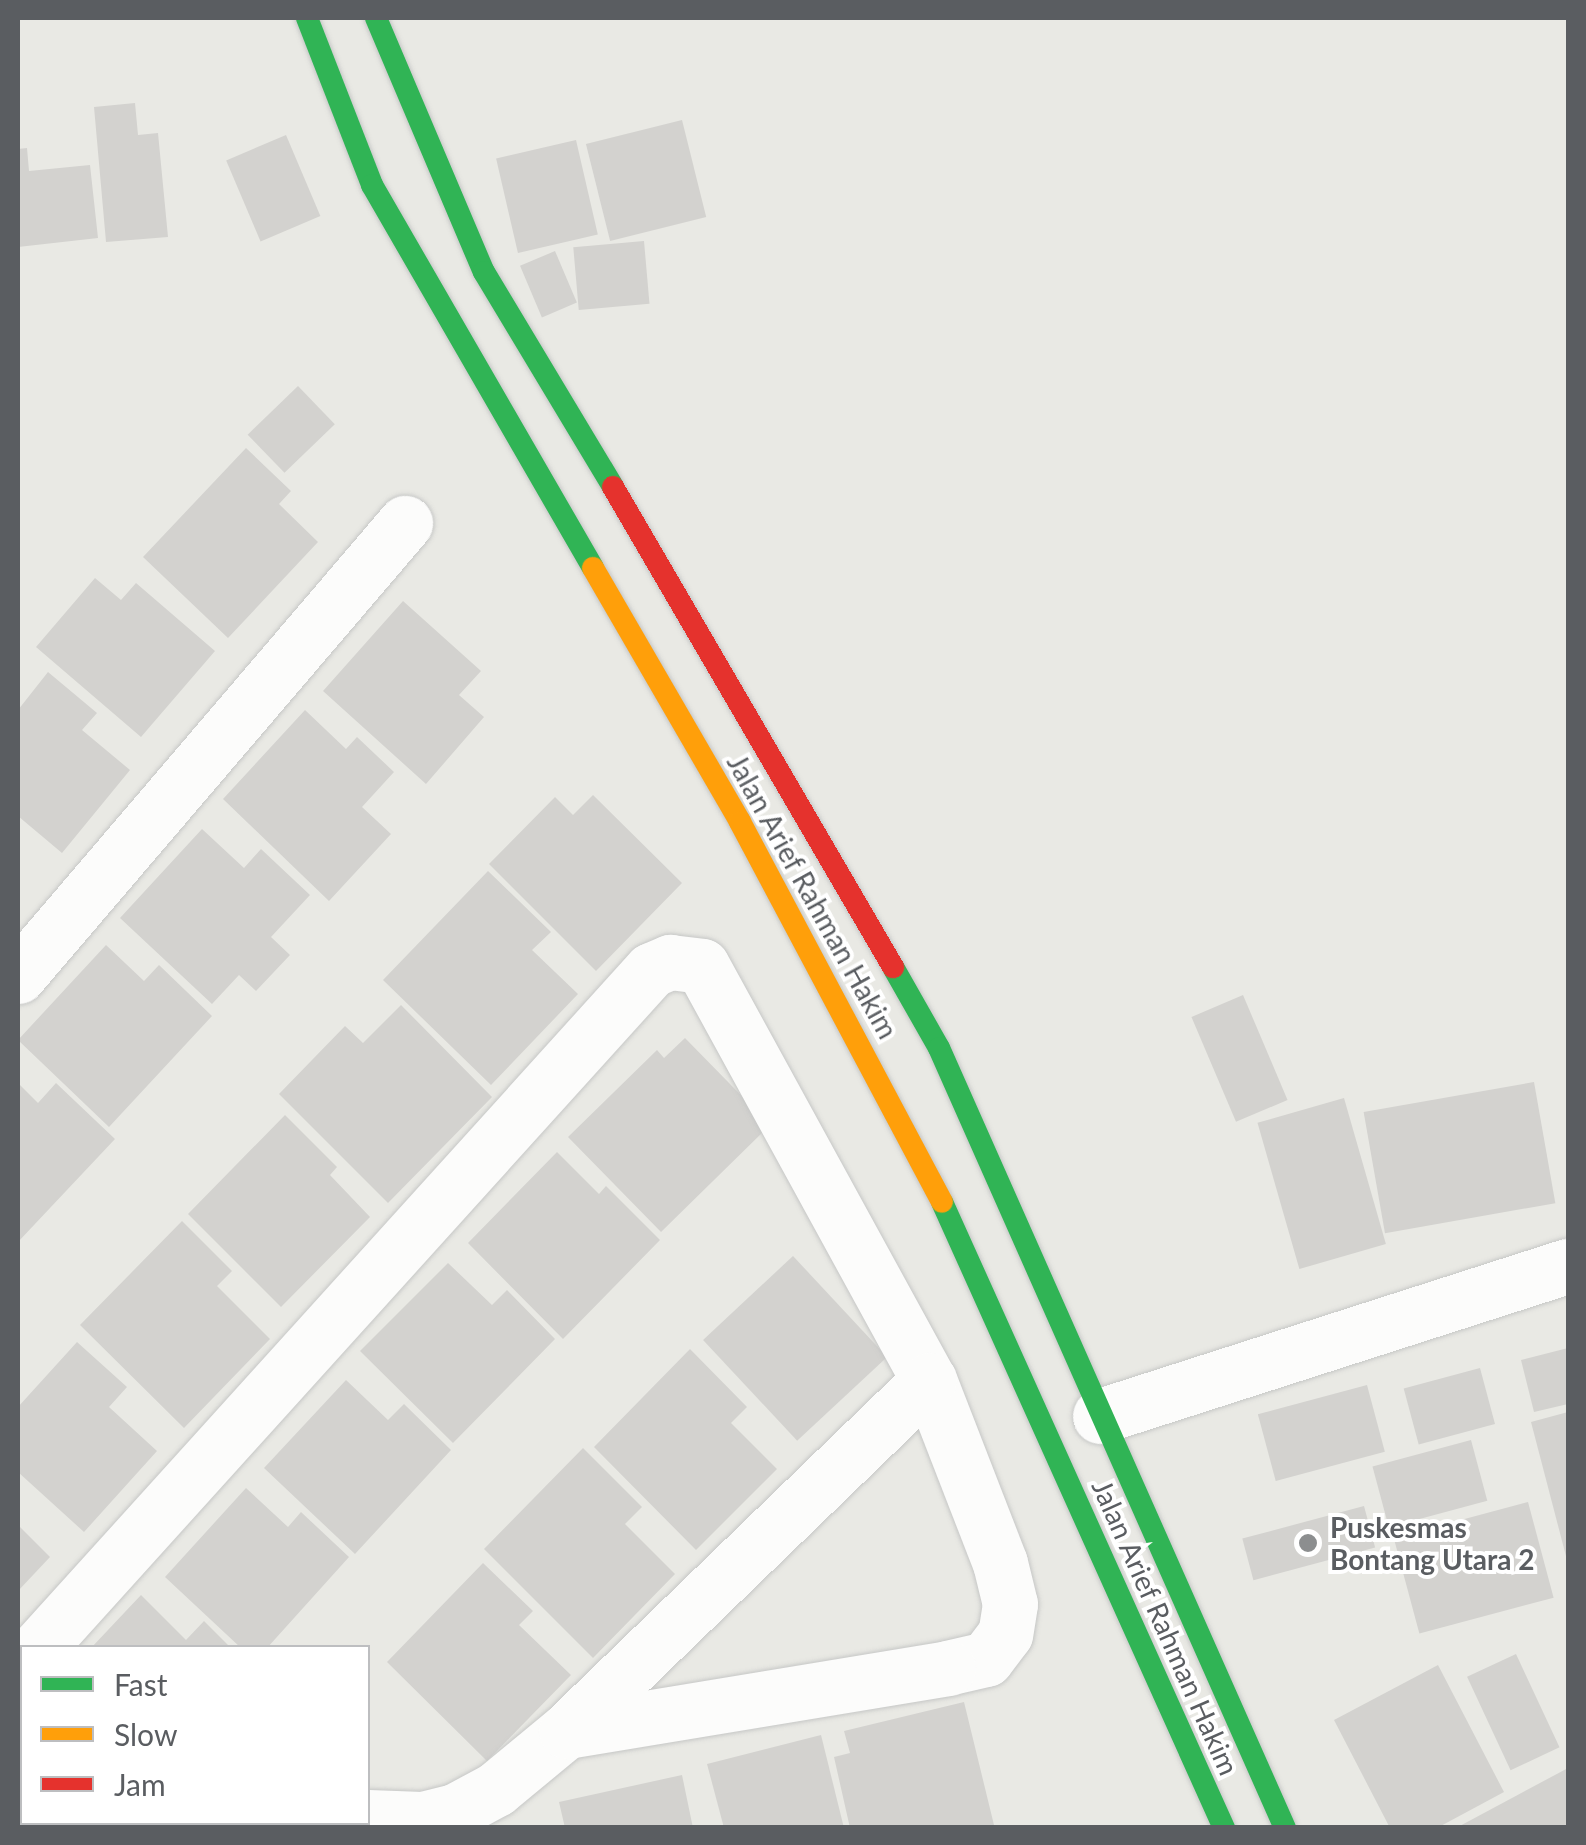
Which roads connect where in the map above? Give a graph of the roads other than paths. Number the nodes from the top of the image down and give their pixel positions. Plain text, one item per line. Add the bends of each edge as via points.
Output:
1 (307, 18) edge
2 (376, 18) edge
3 (405, 522) dead end
4 (18, 976) edge
5 (1568, 1266) edge
6 (928, 1380) junction
7 (1100, 1416) junction
8 (41, 1645) edge
9 (566, 1731) junction
10 (370, 1818) edge
11 (455, 1819) edge
12 (1224, 1828) edge
13 (1285, 1828) edge

1 - 12 street, Jalan Arief Rahman Hakim via 381,202 740,822 919,1151
2 - 7 street, Jalan Arief Rahman Hakim via 484,272 774,756 939,1048
3 - 4 street
5 - 7 street
6 - 8 street via 718,988 702,966 670,962 651,970
6 - 9 street
6 - 9 street via 1010,1604 1005,1634 986,1659
7 - 13 street, Jalan Arief Rahman Hakim
9 - 11 street
10 - 11 street

